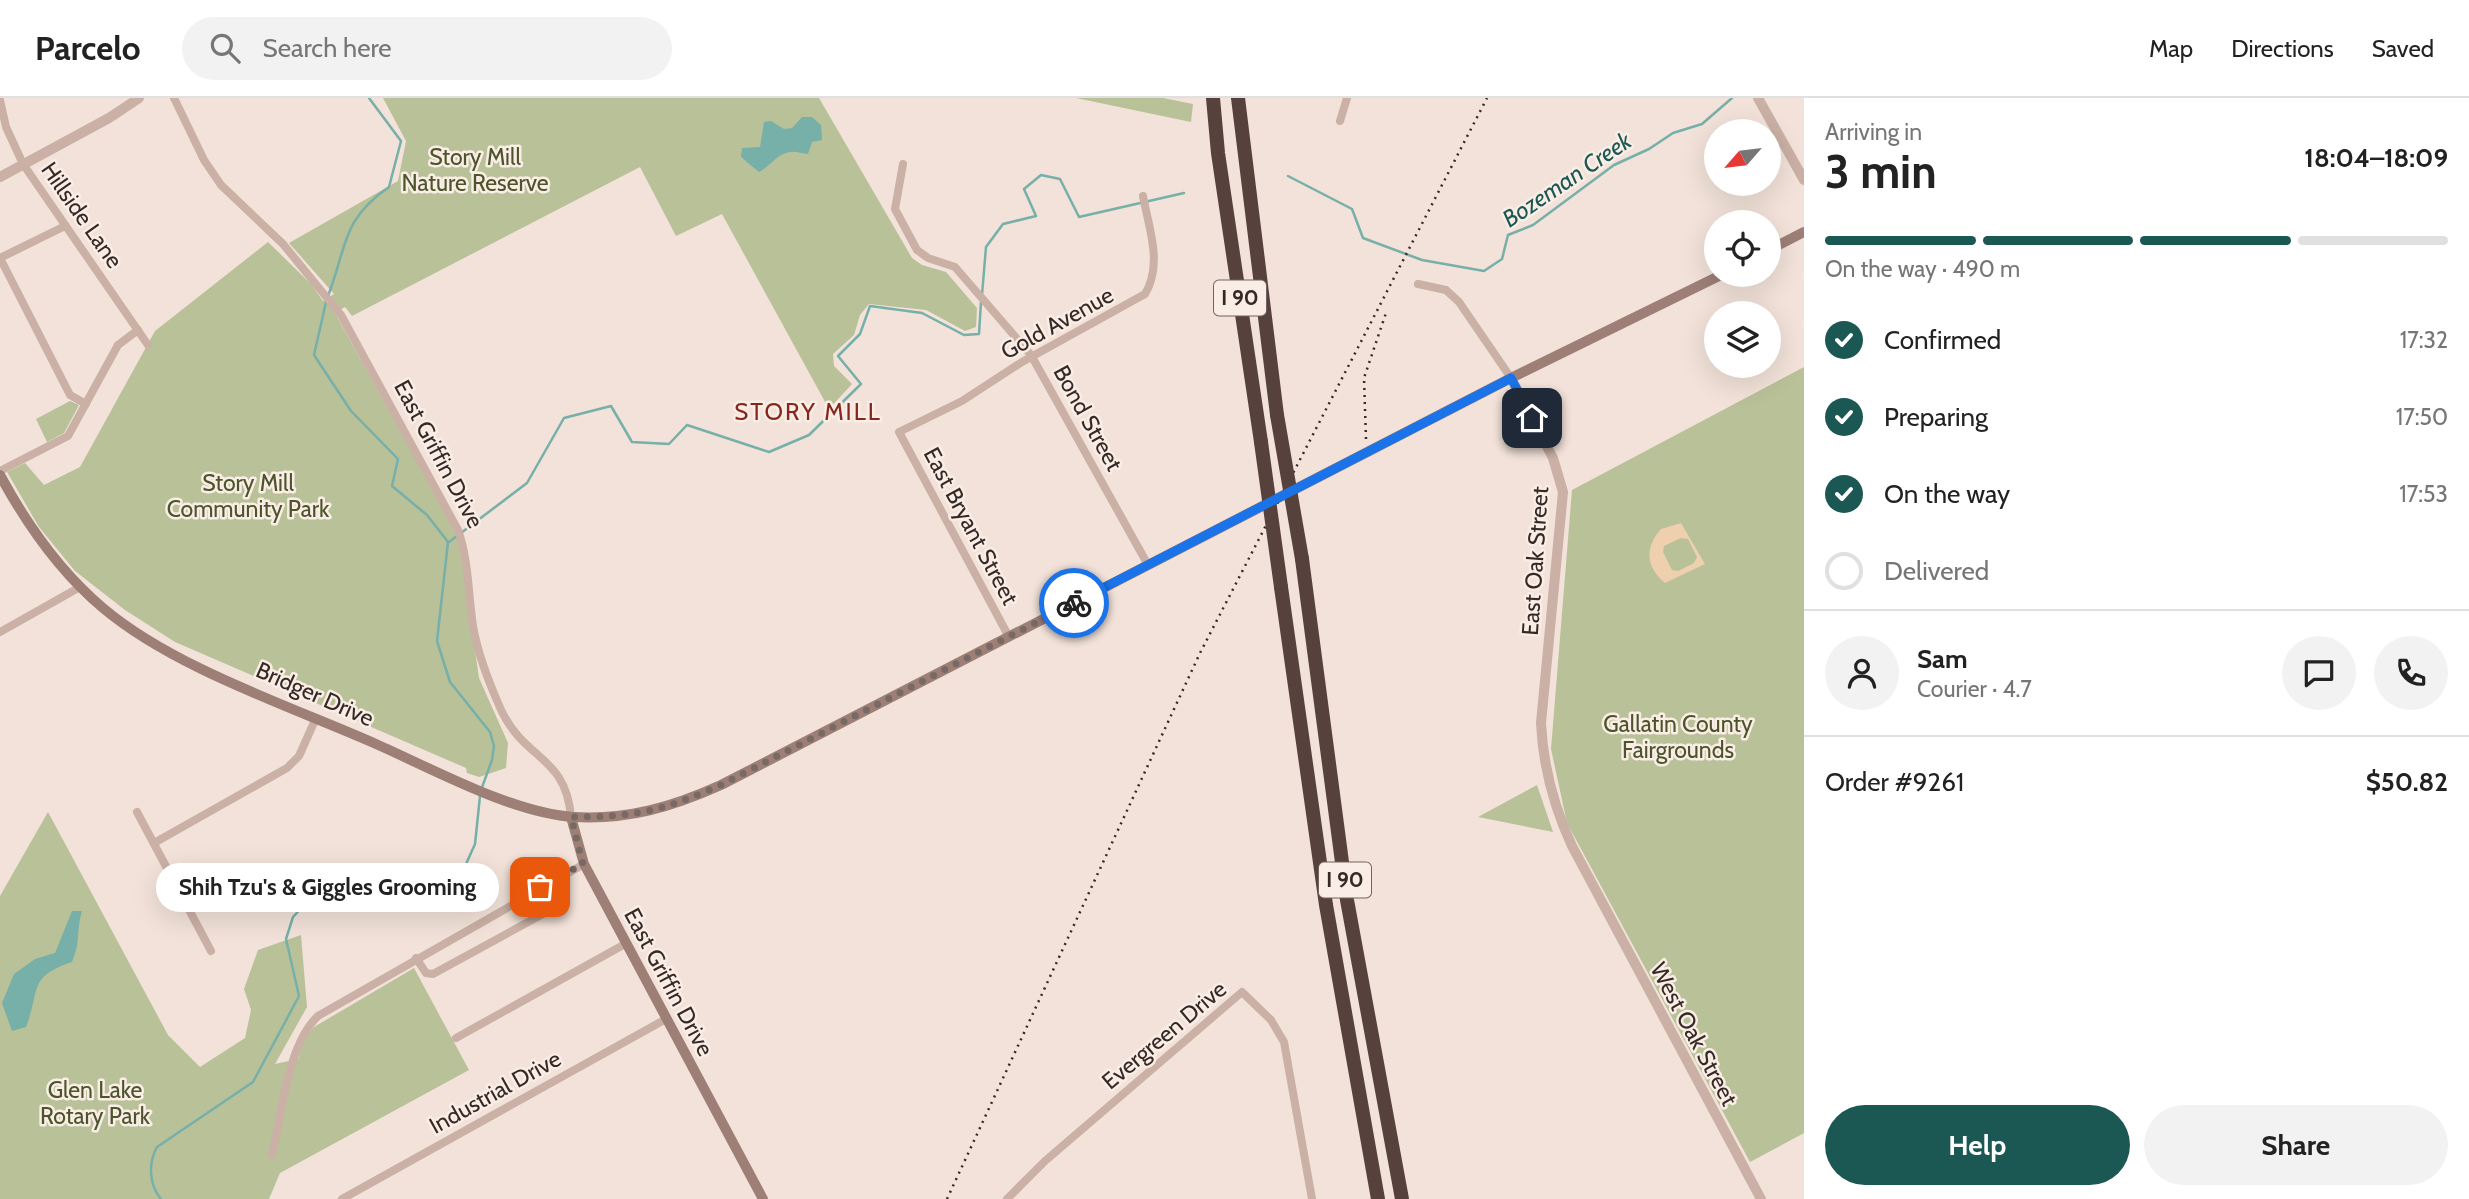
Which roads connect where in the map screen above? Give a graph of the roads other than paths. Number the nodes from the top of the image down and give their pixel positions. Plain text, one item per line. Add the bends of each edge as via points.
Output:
1 (139, 98) edge
2 (174, 98) edge
3 (1213, 98) edge
4 (1238, 98) edge
5 (1347, 98) edge
6 (1758, 98) edge
7 (0, 100) edge
8 (1340, 121) dead end
9 (23, 164) junction
10 (902, 164) dead end
11 (0, 177) edge
12 (1804, 180) edge
13 (1143, 196) dead end
14 (65, 226) junction
15 (1804, 232) edge
16 (1781, 244) edge
17 (0, 258) edge
18 (1704, 283) edge
19 (1418, 284) dead end
20 (138, 330) junction
21 (148, 345) dead end
22 (1032, 356) junction
23 (1511, 378) junction
24 (86, 404) junction
25 (899, 432) joint
26 (0, 473) edge
27 (1148, 565) junction
28 (80, 587) junction
29 (0, 632) edge
30 (1009, 637) junction
31 (316, 718) junction
32 (137, 811) dead end
33 (571, 817) junction
34 (154, 843) junction
35 (583, 864) junction
36 (540, 887) junction
37 (1593, 887) joint
38 (625, 944) junction
39 (212, 951) dead end
40 (416, 958) junction
41 (666, 1019) junction
42 (456, 1038) dead end
43 (272, 1155) dead end
44 (342, 1199) edge
45 (763, 1199) edge
46 (1007, 1199) edge
47 (1312, 1199) edge
48 (1378, 1199) edge
49 (1402, 1199) edge
50 (1761, 1199) edge

1 - 9 street
2 - 33 street, East Griffin Drive via 220,185 283,244 334,305 458,530 483,667 520,739 564,781
3 - 48 highway, I 90, bridge via 1326,905
4 - 49 highway, I 90, bridge via 1277,415 1302,559 1347,900
5 - 8 street
6 - 12 street
7 - 9 street, Hillside Lane
9 - 11 street
9 - 14 street, Hillside Lane
10 - 22 street, Bond Street via 895,209 917,250 953,266
13 - 22 street, Gold Avenue via 1155,265 1145,295
14 - 17 street
14 - 20 street, Hillside Lane
15 - 16 main road
17 - 24 street via 70,396
18 - 23 main road, Bridger Drive
19 - 23 street, East Oak Street via 1446,290 1459,302
20 - 21 street, Hillside Lane
20 - 24 street via 118,345
22 - 25 street, Gold Avenue
22 - 27 street, Bond Street
23 - 27 main road, Bridger Drive
23 - 37 street, East Oak Street via 1553,458 1561,483 1542,747 1561,823
24 - 26 street via 68,436
25 - 30 street, East Bryant Street
26 - 28 main road, Bridger Drive via 37,536
27 - 30 main road, Bridger Drive
28 - 29 street
28 - 31 main road, Bridger Drive via 121,622 170,653
30 - 33 main road, Bridger Drive via 683,802 623,817
31 - 33 main road, Bridger Drive via 492,795
31 - 34 street via 299,755 287,768
32 - 34 street
33 - 35 main road, East Griffin Drive
34 - 39 street
35 - 36 street
35 - 38 main road, East Griffin Drive
36 - 40 street
36 - 40 street via 552,909 433,974 426,973
37 - 50 street, West Oak Street
38 - 41 main road, East Griffin Drive
38 - 42 street
40 - 43 street via 329,1008 308,1026 297,1049
41 - 44 street, Industrial Drive
41 - 45 main road, East Griffin Drive
46 - 47 street, Evergreen Drive via 1242,992 1271,1020 1284,1042

